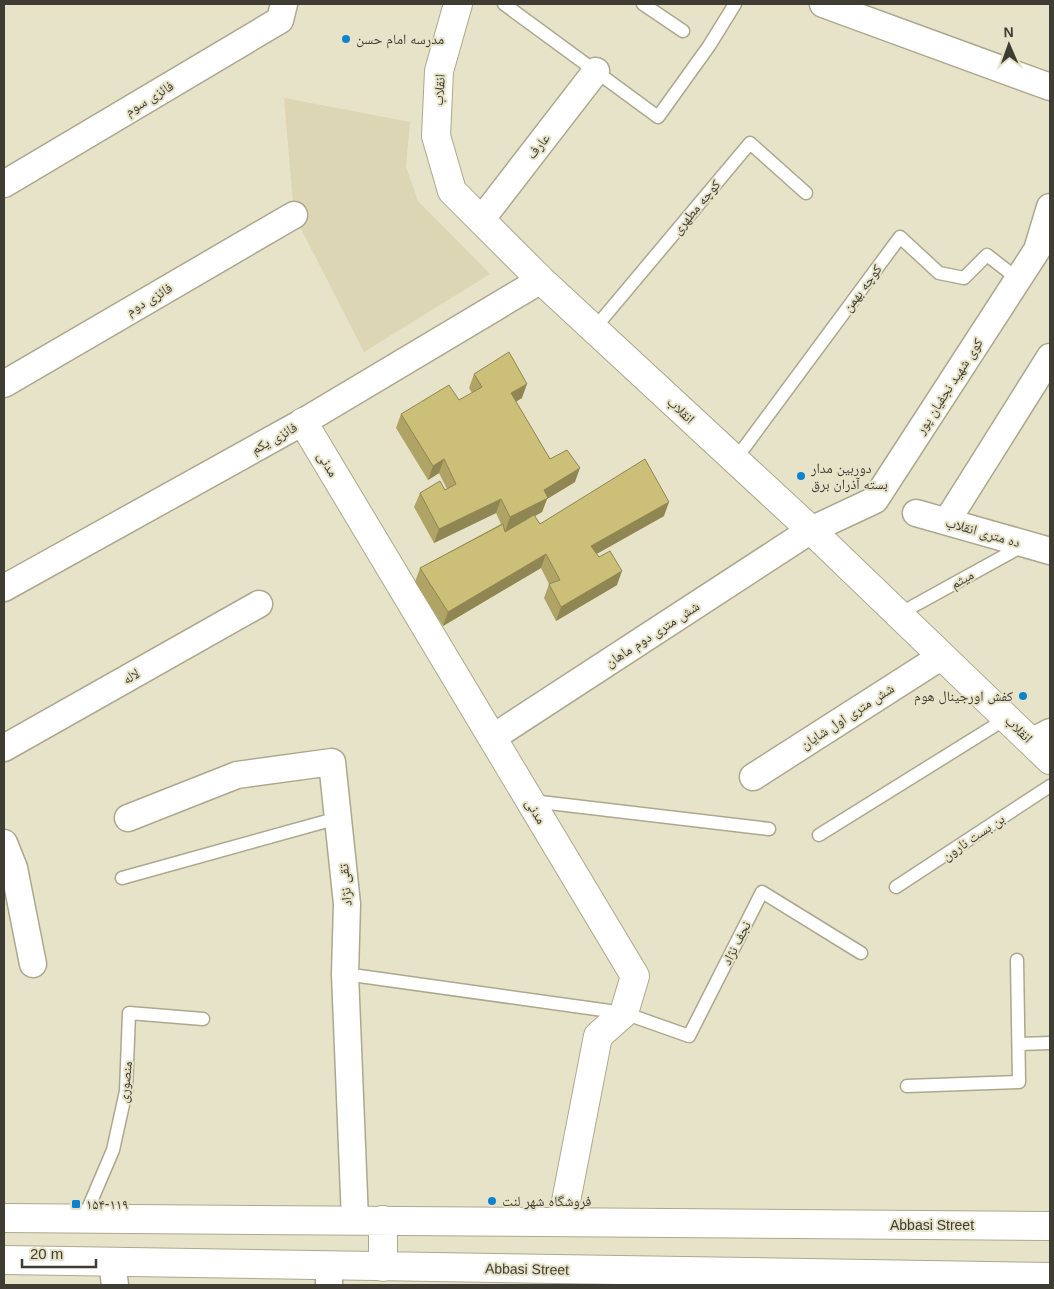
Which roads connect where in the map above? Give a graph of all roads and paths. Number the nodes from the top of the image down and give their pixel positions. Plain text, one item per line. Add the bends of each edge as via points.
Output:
1 (284, 4) edge
2 (458, 4) edge
3 (504, 4) edge
4 (643, 4) edge
5 (734, 4) edge
6 (823, 4) edge
7 (683, 31) dead end
8 (596, 71) junction
9 (1050, 87) edge
10 (4, 184) edge
11 (806, 194) dead end
12 (1050, 207) edge
13 (294, 215) dead end
14 (481, 220) junction
15 (1045, 244) edge
16 (1018, 279) junction
17 (541, 280) junction
18 (594, 329) junction
19 (1050, 356) edge
20 (4, 384) edge
21 (302, 422) junction
22 (735, 460) junction
23 (916, 513) dead end
24 (948, 522) junction
25 (812, 530) junction
26 (1038, 548) edge
27 (4, 588) edge
28 (259, 604) dead end
29 (898, 614) junction
30 (942, 656) junction
31 (1007, 718) junction
32 (492, 738) junction
33 (1044, 744) edge
34 (4, 748) edge
35 (753, 777) dead end
36 (1050, 786) edge
37 (530, 801) junction
38 (128, 818) dead end
39 (338, 818) junction
40 (769, 829) dead end
41 (819, 835) dead end
42 (4, 843) edge
43 (9, 869) edge
44 (122, 878) dead end
45 (896, 887) dead end
46 (862, 953) dead end
47 (1017, 960) dead end
48 (33, 964) dead end
49 (345, 974) junction
50 (624, 1013) junction
51 (203, 1019) dead end
52 (1050, 1043) edge
53 (1019, 1044) junction
54 (907, 1086) dead end
55 (4, 1218) edge
56 (84, 1218) junction
57 (354, 1220) junction
58 (383, 1220) junction
59 (562, 1222) junction
60 (1050, 1226) edge
61 (4, 1260) edge
62 (383, 1267) junction
63 (113, 1274) edge
64 (329, 1276) edge
65 (1050, 1277) edge
66 (611, 1278) edge
67 (750, 1279) edge
68 (965, 1280) edge

1 - 10 street, فائزی سوم via 280,20
2 - 14 main road, انقلاب via 439,71 436,136 452,191
3 - 8 lane
4 - 7 lane
5 - 8 lane via 709,46 658,117
6 - 9 street
8 - 14 street, عارف
11 - 18 lane, کوچه مطهری via 750,143
12 - 15 street, کوی شهید نجفیان پور
13 - 20 street, فائزی دوم
14 - 17 main road, انقلاب
15 - 16 street, کوی شهید نجفیان پور via 1037,250
16 - 22 lane, کوچه بهمن via 987,255 964,278 939,272 900,237
16 - 25 street, کوی شهید نجفیان پور via 875,500
17 - 18 main road, انقلاب
17 - 21 street, فائزی یکم
18 - 22 main road, انقلاب
19 - 24 street
21 - 27 street, فائزی یکم
21 - 32 main road, مدنی
22 - 25 main road, انقلاب
23 - 24 street, ده متری انقلاب
24 - 26 street, ده متری انقلاب
25 - 29 main road, انقلاب
25 - 32 street, شش متری دوم ماهان
26 - 29 lane, میثم
28 - 34 street, لاله
29 - 30 main road, انقلاب
30 - 31 main road, انقلاب
30 - 35 street, شش متری اول شایان
31 - 33 main road, انقلاب
31 - 41 lane
32 - 37 main road, مدنی
36 - 45 lane, بن بست نارون
37 - 40 lane
37 - 50 main road, مدنی via 635,976
38 - 39 street, تقی نژاد via 237,775 332,762
39 - 44 lane
39 - 49 street, تقی نژاد via 347,904
42 - 43 street
43 - 48 street
46 - 50 lane, نجف نژاد via 762,892 689,1036
47 - 53 lane
49 - 50 lane
49 - 57 street, تقی نژاد
50 - 59 main road via 598,1036
51 - 56 lane, منصوری via 129,1013 126,1091 113,1150
52 - 53 lane
53 - 54 lane via 1019,1082
55 - 56 main road, Abbasi Street
56 - 57 main road, Abbasi Street
57 - 58 main road, Abbasi Street
58 - 59 main road, Abbasi Street
58 - 62 main road
59 - 60 main road, Abbasi Street
61 - 63 main road, Abbasi Street
62 - 64 main road, Abbasi Street
62 - 66 main road, Abbasi Street
63 - 64 main road, Abbasi Street
65 - 68 main road, Abbasi Street
66 - 67 main road, Abbasi Street
67 - 68 main road, Abbasi Street

